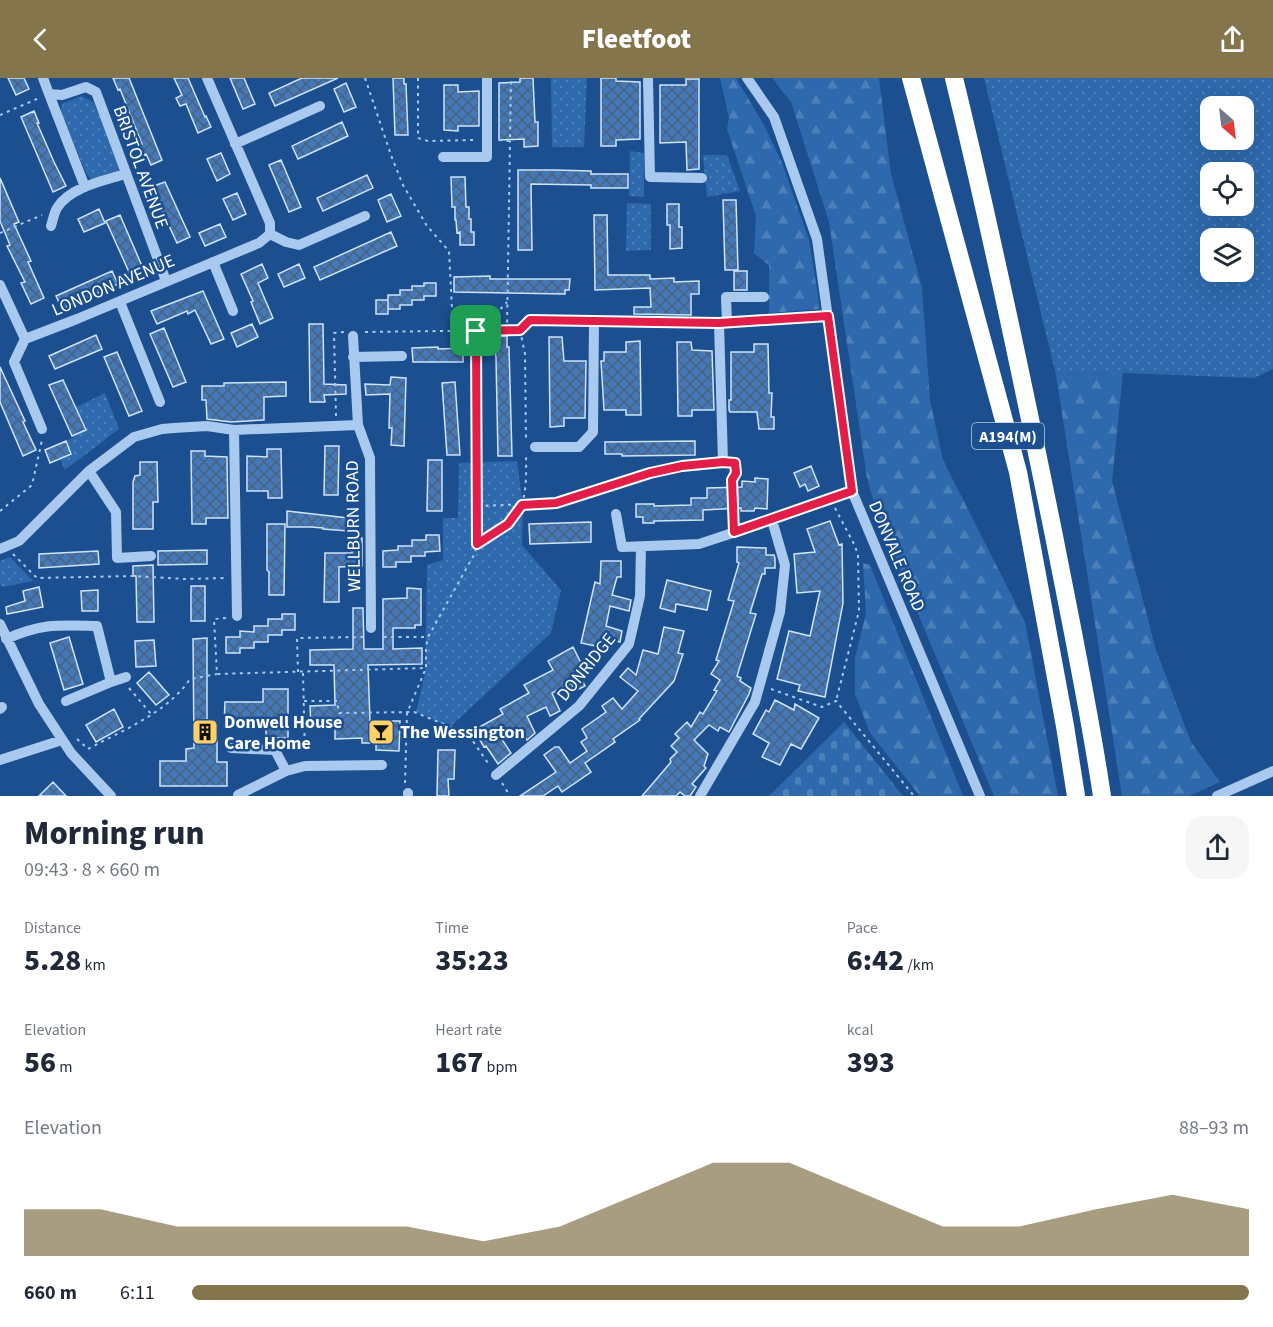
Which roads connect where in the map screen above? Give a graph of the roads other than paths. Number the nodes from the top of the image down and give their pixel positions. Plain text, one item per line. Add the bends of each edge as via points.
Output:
1 (43, 78) edge
2 (207, 78) edge
3 (487, 78) edge
4 (648, 78) edge
5 (747, 78) edge
6 (945, 78) edge
7 (954, 78) edge
8 (911, 79) edge
9 (49, 94) junction
10 (320, 106) dead end
11 (235, 144) junction
12 (443, 158) dead end
13 (125, 174) junction
14 (702, 178) dead end
15 (85, 187) junction
16 (365, 216) dead end
17 (51, 226) dead end
18 (270, 234) junction
19 (993, 239) junction
20 (213, 262) junction
21 (166, 281) junction
22 (0, 285) edge
23 (764, 297) dead end
24 (120, 302) junction
25 (233, 311) dead end
26 (828, 316) junction
27 (530, 320) road end
28 (594, 321) junction
29 (723, 323) junction
30 (353, 336) dead end
31 (25, 339) junction
32 (402, 356) dead end
33 (353, 357) junction
34 (160, 402) dead end
35 (358, 425) junction
36 (42, 429) road end
37 (234, 430) junction
38 (535, 447) dead end
39 (723, 462) road end
40 (89, 471) junction
41 (852, 491) junction
42 (616, 514) dead end
43 (772, 520) junction
44 (641, 546) junction
45 (3, 548) edge
46 (151, 556) dead end
47 (237, 616) road end
48 (0, 624) edge
49 (372, 634) road end
50 (6, 639) junction
51 (126, 678) road end
52 (111, 682) junction
53 (66, 701) dead end
54 (62, 740) junction
55 (231, 748) dead end
56 (0, 760) edge
57 (382, 765) dead end
58 (286, 771) junction
59 (1273, 771) edge
60 (496, 775) road end
61 (111, 796) edge
62 (238, 796) edge
63 (700, 796) edge
64 (980, 796) edge
65 (1076, 796) edge
66 (1101, 796) edge
67 (1217, 796) edge

1 - 9 street
2 - 11 street
3 - 12 street via 487,157
4 - 14 street via 650,177
5 - 26 street, DONVALE ROAD via 774,117 818,239
6 - 19 highway, A194(M)
7 - 19 highway, A194(M)
8 - 65 highway, A194(M) via 1018,472
9 - 13 street, BRISTOL AVENUE via 62,95 86,87 96,92
9 - 15 street
10 - 11 street
11 - 18 street via 270,223
13 - 15 street
13 - 21 street, BRISTOL AVENUE
15 - 17 street via 56,209
16 - 18 street via 299,244
18 - 20 street, LONDON AVENUE via 259,243
19 - 66 highway, A194(M) via 1092,733
20 - 21 street, LONDON AVENUE
20 - 25 street
21 - 24 street, LONDON AVENUE
22 - 31 street
23 - 29 street via 726,297
24 - 31 street, LONDON AVENUE
24 - 34 street
26 - 29 street
26 - 41 street, DONVALE ROAD
27 - 28 street
28 - 29 street
28 - 38 street via 593,432 579,447
29 - 39 street
30 - 33 street, WELLBURN ROAD
31 - 36 street via 14,362
32 - 33 street
33 - 35 street, WELLBURN ROAD
35 - 37 street
35 - 49 street, WELLBURN ROAD via 370,458
37 - 40 street via 207,426 162,429 134,437
37 - 47 street
40 - 45 street via 18,541
40 - 46 street via 116,512 117,558
41 - 43 street
41 - 64 street, DONVALE ROAD
42 - 44 street via 622,548
43 - 44 street via 699,544
43 - 63 street via 785,565 780,612 755,702
44 - 60 street, DONRIDGE via 640,596 629,644 579,706
48 - 50 street
50 - 52 street via 50,625 97,626
50 - 54 street
51 - 52 street
52 - 53 street
54 - 56 street
54 - 61 street
55 - 58 street via 275,750
57 - 58 street via 305,766
58 - 62 street
59 - 67 street

